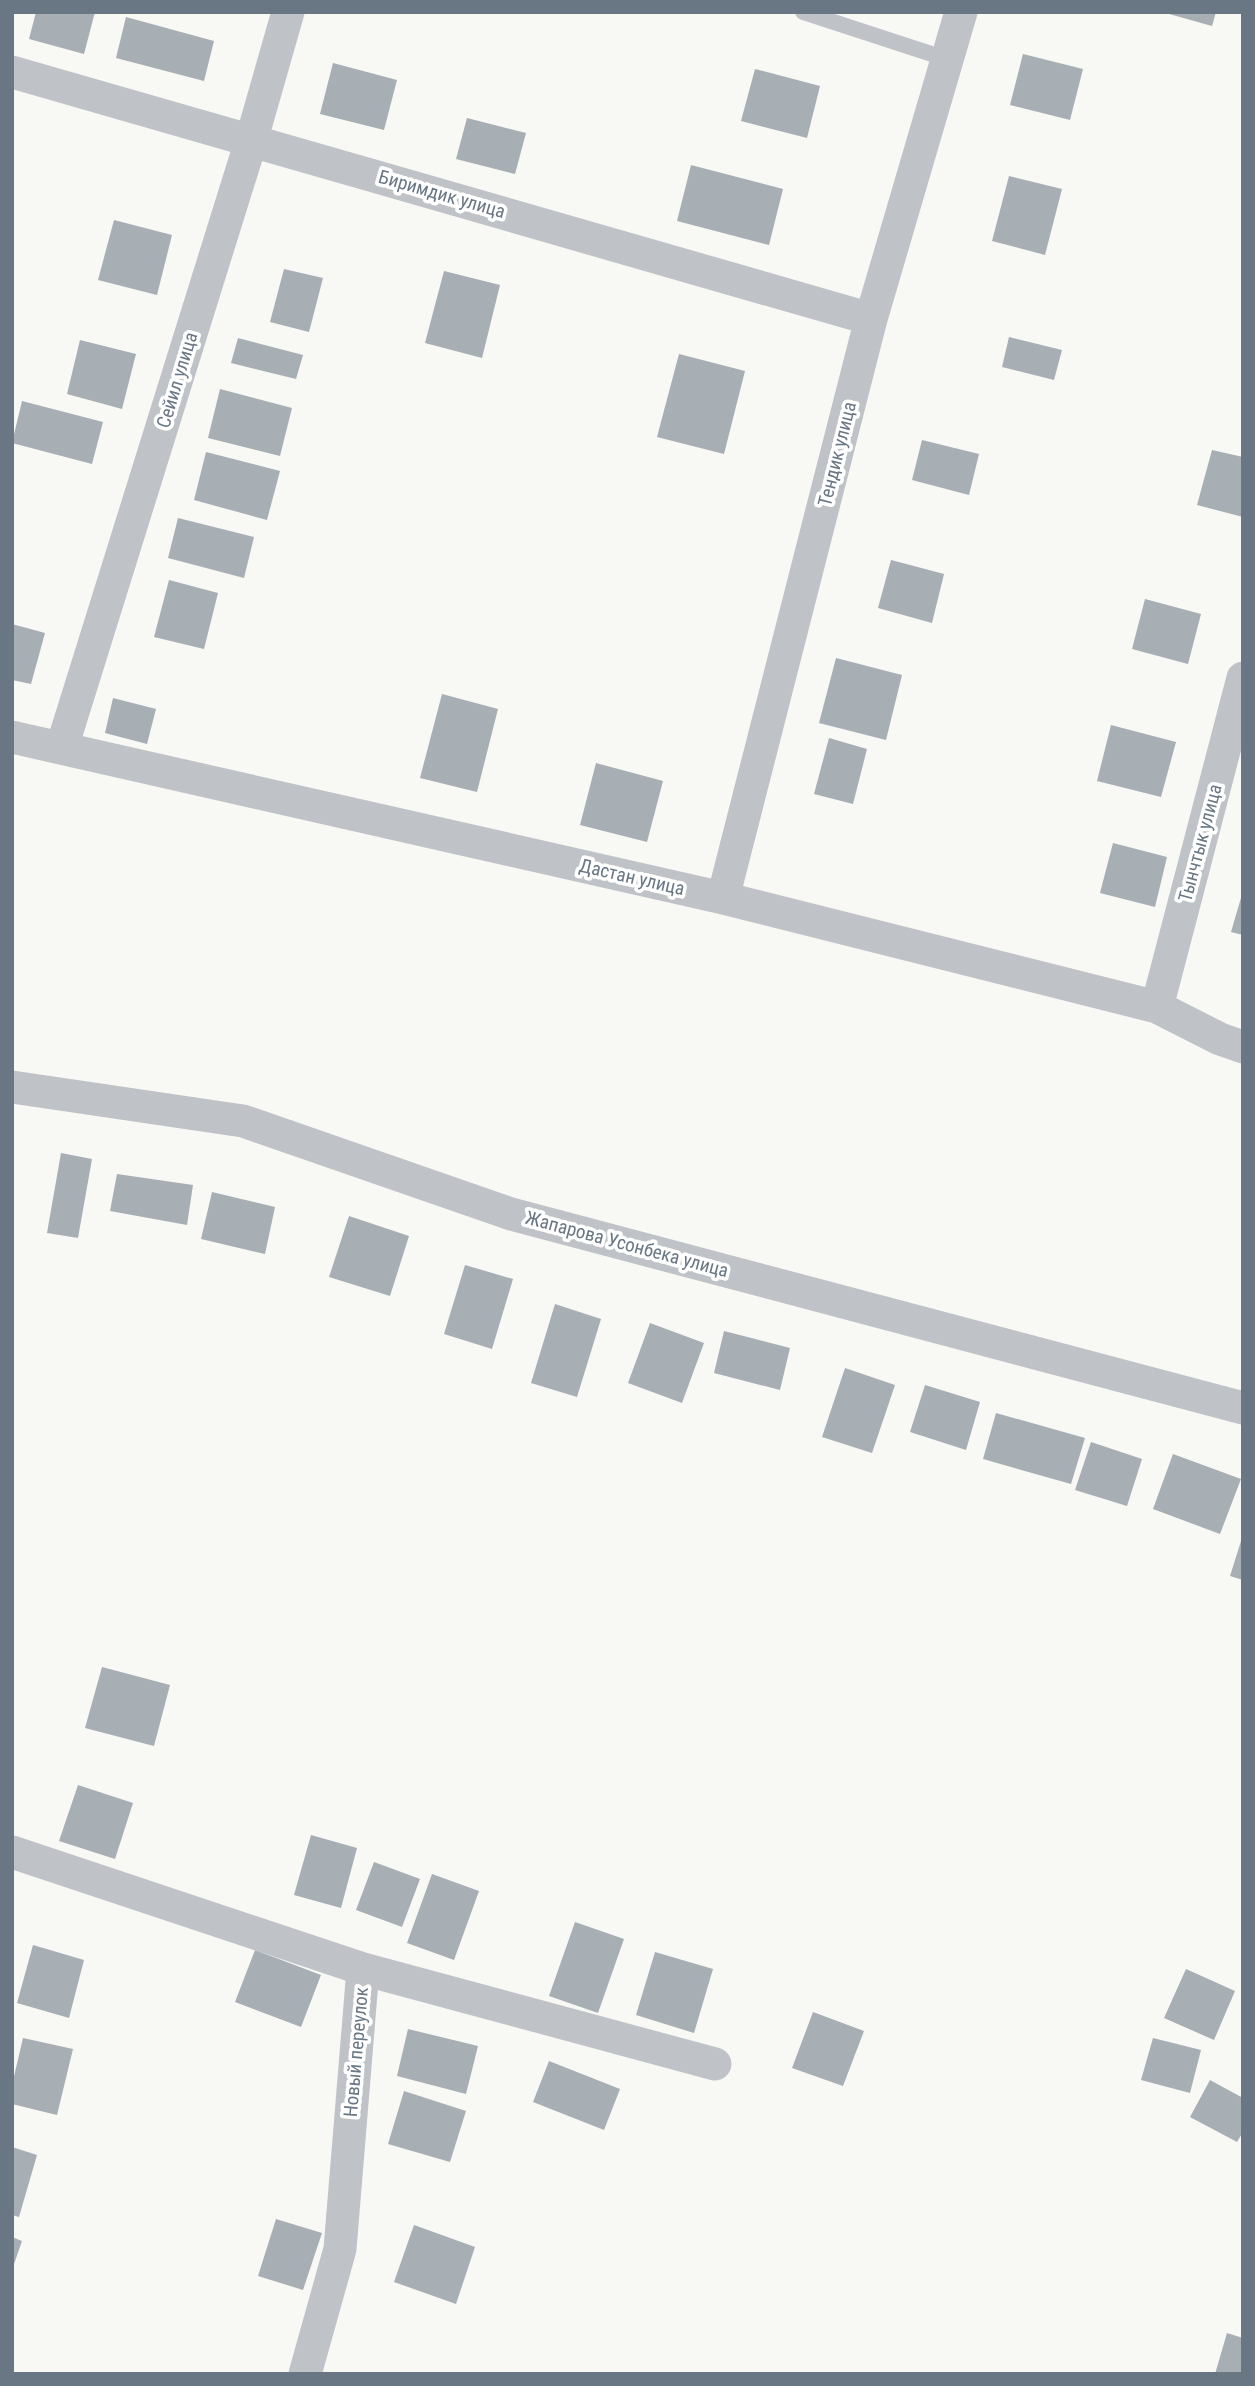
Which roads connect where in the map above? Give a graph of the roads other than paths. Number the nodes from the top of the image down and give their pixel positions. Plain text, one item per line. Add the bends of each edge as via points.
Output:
1 (288, 12) edge
2 (803, 12) edge
3 (961, 12) edge
4 (947, 59) junction
5 (12, 72) edge
6 (252, 138) junction
7 (872, 319) junction
8 (1243, 678) edge
9 (12, 737) edge
10 (62, 747) junction
11 (723, 898) junction
12 (1157, 1007) junction
13 (1235, 1046) edge
14 (12, 1087) edge
15 (1243, 1408) edge
16 (12, 1852) edge
17 (363, 1969) junction
18 (715, 2064) dead end
19 (305, 2374) edge

1 - 6 street, Сейил улица
2 - 4 lane
3 - 4 street, Тендик улица
4 - 7 street, Тендик улица
5 - 6 street, Биримдик улица
6 - 7 street, Биримдик улица
6 - 10 street, Сейил улица
7 - 11 street, Тендик улица
8 - 12 street, Тынчтык улица
9 - 10 street, Дастан улица
10 - 11 street, Дастан улица
11 - 12 street, Дастан улица
12 - 13 street, Дастан улица
14 - 15 street, Жапарова Усонбека улица via 243,1121 511,1214
16 - 17 street, Новый переулок
17 - 18 street
17 - 19 street, Новый переулок via 341,2249

